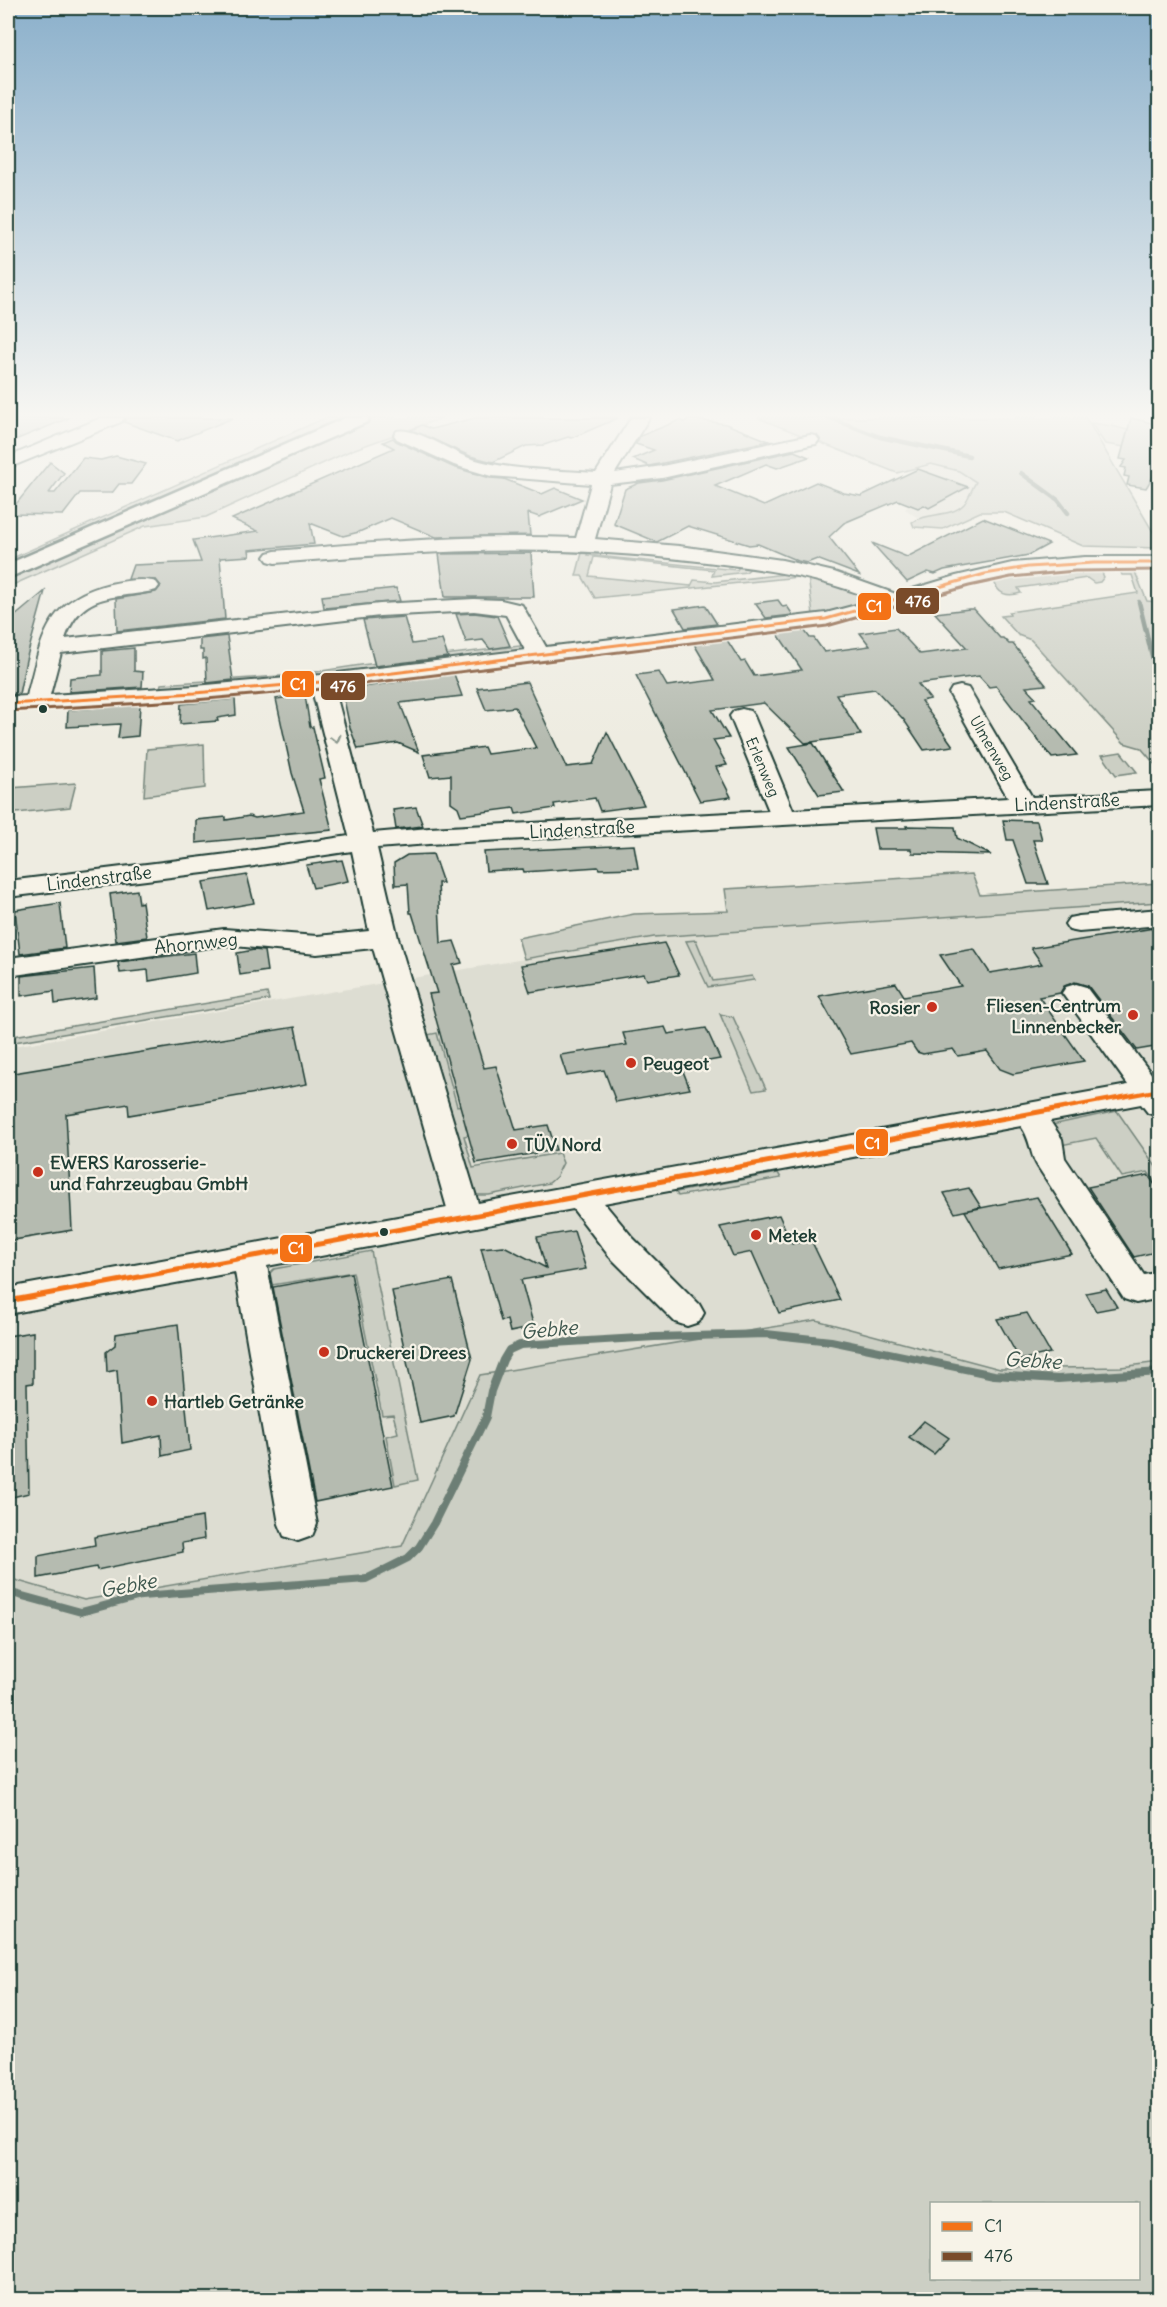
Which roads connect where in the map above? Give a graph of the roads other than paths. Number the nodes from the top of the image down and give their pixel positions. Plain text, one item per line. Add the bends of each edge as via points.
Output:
1 (113, 526) edge
2 (589, 526) edge
3 (584, 544) junction
4 (275, 557) dead end
5 (1160, 563) edge
6 (8, 572) edge
7 (149, 586) dead end
8 (895, 601) junction
9 (51, 646) junction
10 (538, 655) junction
11 (321, 682) junction
12 (960, 693) dead end
13 (37, 702) junction
14 (8, 704) edge
15 (742, 716) dead end
16 (1160, 798) edge
17 (1024, 804) junction
18 (784, 817) junction
19 (363, 842) junction
20 (8, 889) edge
21 (1160, 917) edge
22 (1079, 924) dead end
23 (384, 938) junction
24 (8, 967) edge
25 (1076, 993) dead end
26 (1156, 1096) edge
27 (1030, 1115) junction
28 (580, 1196) junction
29 (466, 1217) junction
30 (249, 1257) junction
31 (1160, 1285) edge
32 (8, 1301) edge
33 (687, 1312) dead end
34 (298, 1524) dead end

1 - 6 main road
2 - 3 street
3 - 4 street via 451,544
3 - 8 street via 779,566 835,577
5 - 8 street via 1029,566
7 - 9 street via 109,590 71,608 56,630
8 - 10 street via 826,619
9 - 10 street via 380,610 474,605 514,610
9 - 13 street
10 - 11 street
11 - 13 street
11 -> 19 street
12 - 17 street, Ulmenweg
13 - 14 street
15 - 18 street, Erlenweg
16 - 17 street, Lindenstraße
17 - 18 street, Lindenstraße
18 - 19 street, Lindenstraße
19 - 20 street, Lindenstraße
19 - 23 street
21 - 22 street
23 - 24 street, Ahornweg via 317,945 224,937
23 - 29 street
25 - 26 street
26 - 27 street
27 - 28 street
27 - 31 street via 1046,1139 1049,1160 1136,1290
28 - 29 street
28 - 33 street via 621,1247
29 - 30 street
30 - 32 street
30 - 34 street

